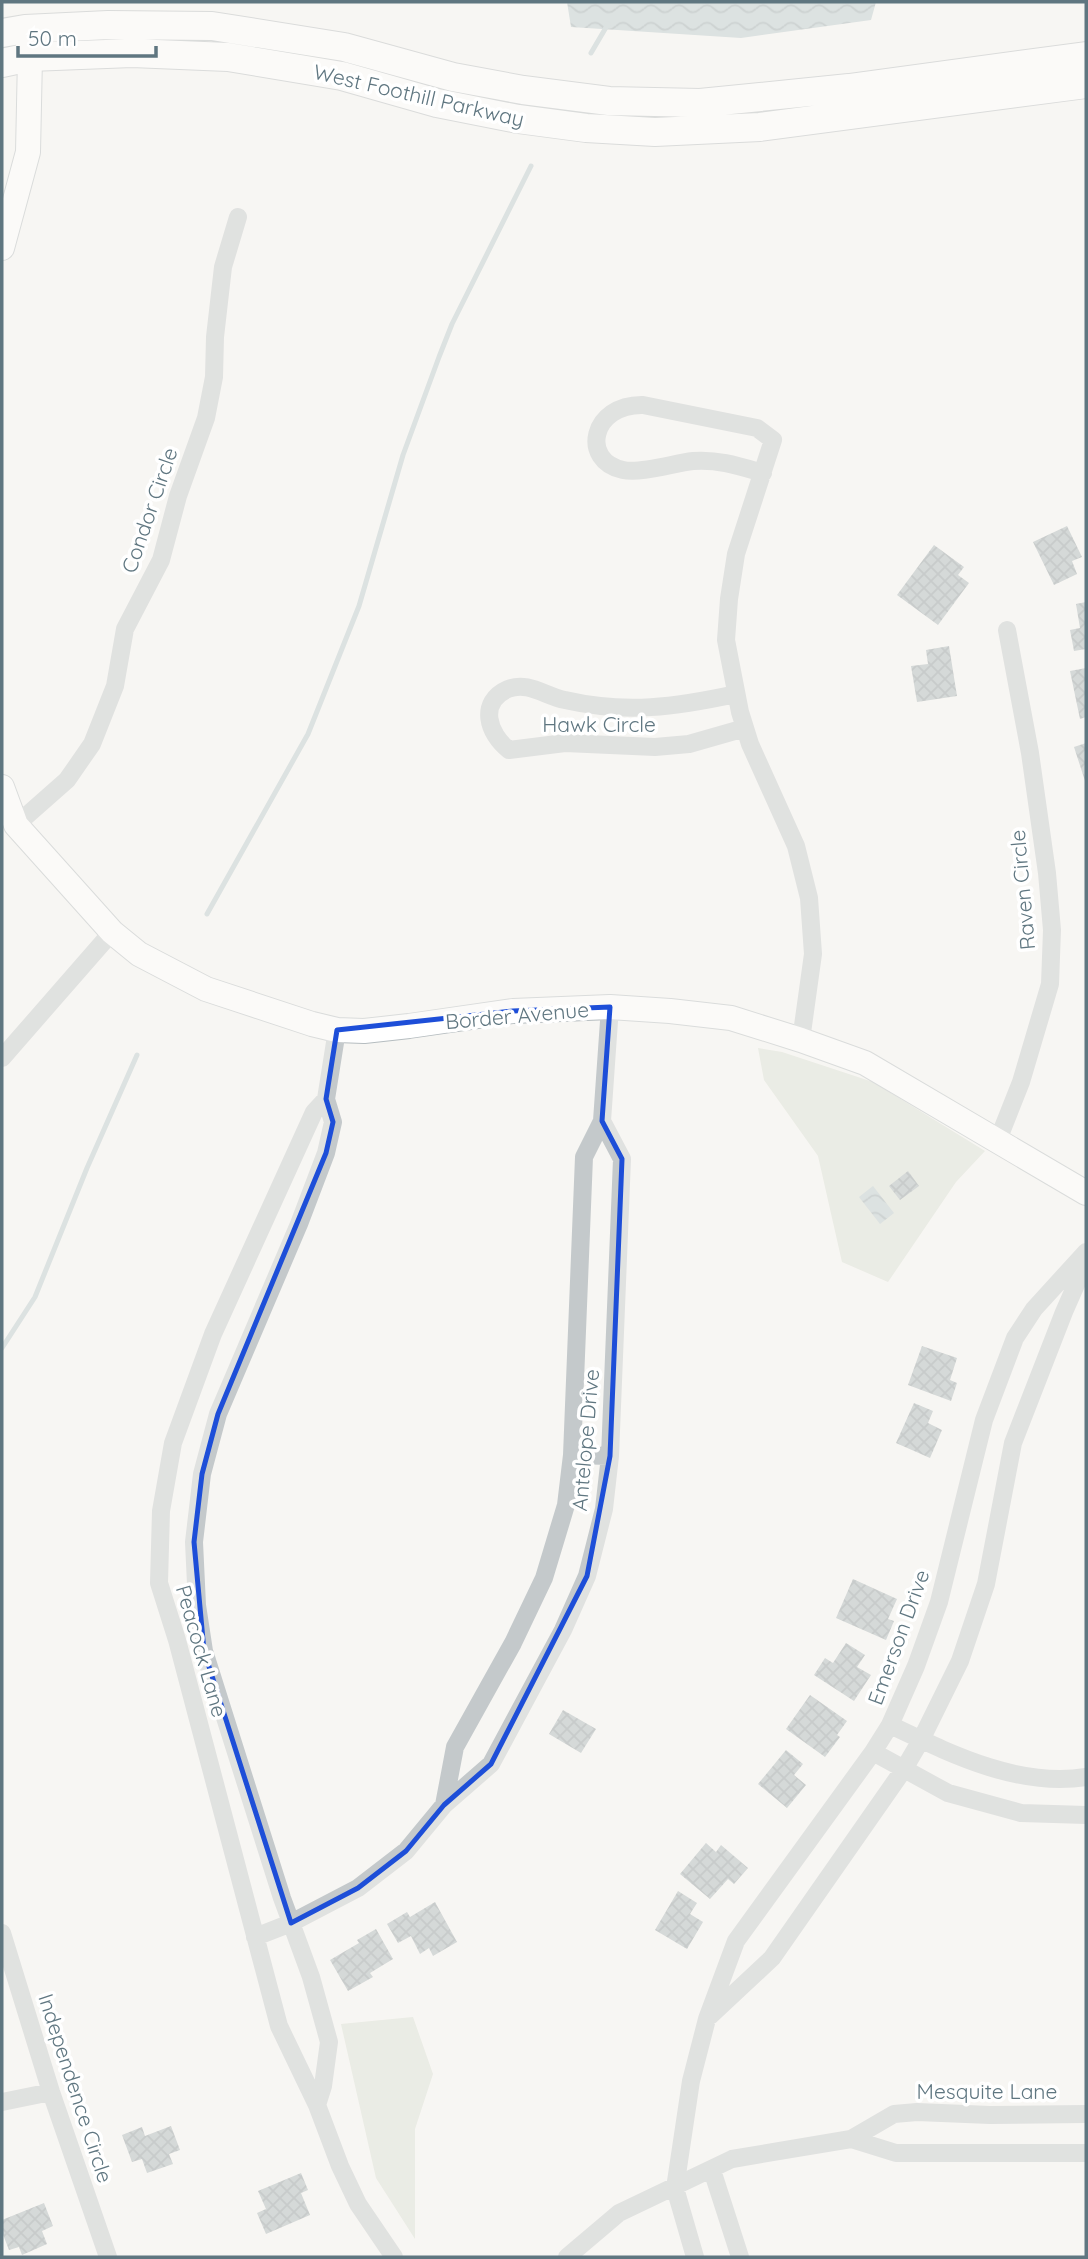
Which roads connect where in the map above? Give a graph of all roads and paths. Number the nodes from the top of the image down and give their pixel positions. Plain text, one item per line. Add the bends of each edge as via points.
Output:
1 (19, 40) edge
2 (1086, 56) edge
3 (2, 63) edge
4 (989, 69) junction
5 (1086, 84) edge
6 (760, 127) junction
7 (238, 217) dead end
8 (2, 248) edge
9 (763, 473) junction
10 (1007, 630) dead end
11 (736, 694) junction
12 (745, 728) junction
13 (2, 787) edge
14 (16, 825) junction
15 (112, 932) junction
16 (610, 1007) junction
17 (337, 1030) junction
18 (801, 1040) junction
19 (2, 1058) edge
20 (326, 1098) junction
21 (602, 1121) junction
22 (998, 1140) junction
23 (1086, 1193) edge
24 (1086, 1252) edge
25 (1086, 1262) edge
26 (189, 1398) junction
27 (219, 1412) junction
28 (572, 1454) junction
29 (610, 1456) junction
30 (890, 1725) junction
31 (921, 1740) junction
32 (873, 1752) junction
33 (904, 1769) junction
34 (1086, 1777) edge
35 (444, 1805) junction
36 (1086, 1815) edge
37 (290, 1923) junction
38 (2, 1933) edge
39 (255, 1937) junction
40 (707, 2019) junction
41 (51, 2092) junction
42 (2, 2102) edge
43 (317, 2105) junction
44 (1086, 2113) edge
45 (851, 2139) junction
46 (1086, 2153) edge
47 (712, 2170) junction
48 (675, 2188) junction
49 (108, 2257) edge
50 (394, 2257) edge
51 (567, 2257) edge
52 (695, 2257) edge
53 (740, 2257) edge

1 - 3 main road, West Foothill Parkway
1 - 4 main road, West Foothill Parkway via 108,25 212,26 344,47 453,77 609,101 701,103
1 - 6 main road, West Foothill Parkway via 132,53 228,57 342,76 464,108 586,128 655,132
1 - 8 street via 28,152
2 - 4 main road, West Foothill Parkway
4 - 6 main road via 957,88 799,110
5 - 6 main road, West Foothill Parkway
7 - 14 street, Condor Circle via 223,267 206,418 161,560 125,629 115,686 92,744 67,780
9 - 9 street via 773,440 757,428 629,405 614,410 597,430 602,457 624,470 697,461 723,462
9 - 11 street via 736,555 729,600 726,639
10 - 22 street, Raven Circle via 1047,873 1051,984
11 - 12 street
11 - 12 street, Hawk Circle via 626,709 593,707 528,687 508,689 496,698 489,712 491,729 509,750 565,743 689,744
12 - 18 street via 796,846 809,898 813,954
13 - 14 street, Border Avenue
14 - 15 street, Border Avenue
15 - 17 street, Border Avenue via 139,954 206,989
15 - 19 street
16 - 17 street, Border Avenue via 513,1011 364,1031
16 - 18 street, Border Avenue via 731,1018
16 - 21 street, Antelope Drive
17 - 20 street, Peacock Lane
18 - 22 street, Border Avenue via 865,1063
20 - 26 street, Peacock Lane via 314,1112 213,1334
20 - 27 street, Peacock Lane via 333,1122 326,1153
21 - 28 street, Antelope Drive via 584,1157
21 - 29 street, Antelope Drive via 622,1159
22 - 23 street, Border Avenue
24 - 30 street, Emerson Drive via 1034,1309 1015,1338 984,1420 939,1602
25 - 31 street via 1013,1443 986,1584 960,1661
26 - 27 street
26 - 39 street, Peacock Lane via 173,1443 161,1511 159,1583
27 - 37 street, Peacock Lane via 202,1474 194,1542 197,1605 204,1651
28 - 29 street
28 - 35 street, Antelope Drive via 566,1505 544,1578 455,1746
29 - 35 street, Antelope Drive via 604,1509 587,1576 563,1630 491,1764
30 - 31 street
30 - 32 street, Emerson Drive
31 - 33 street
31 - 34 street via 965,1759 1028,1777
32 - 33 street
32 - 40 street, Emerson Drive via 736,1941
33 - 36 street via 948,1793 1021,1814
33 - 40 street via 772,1958
35 - 37 street, Antelope Drive via 406,1851 358,1888
37 - 39 street, Antelope Drive
37 - 43 street, Peacock Lane via 329,2042
38 - 41 street, Independence Circle
39 - 43 street, Peacock Lane via 279,2026
40 - 48 street, Emerson Drive via 691,2081
41 - 42 street
41 - 49 street, Independence Circle
43 - 50 street, Peacock Lane via 358,2204
44 - 45 street, Mesquite Lane via 917,2112 894,2115
45 - 46 street, Mesquite Lane via 896,2153
45 - 47 street, Mesquite Lane via 732,2159
47 - 48 street, Mesquite Lane
47 - 53 street
48 - 51 street, Mesquite Lane via 619,2213
48 - 52 street, Emerson Drive

